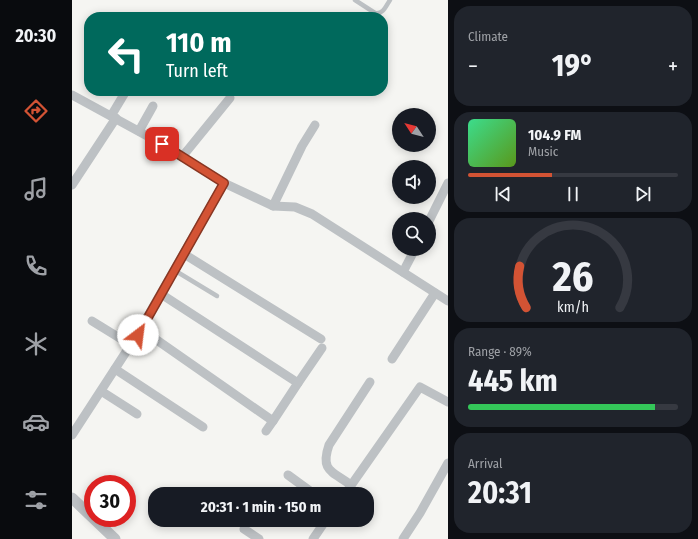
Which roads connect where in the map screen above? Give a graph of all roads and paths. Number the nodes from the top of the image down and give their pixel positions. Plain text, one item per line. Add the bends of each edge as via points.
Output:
1 (355, 0) edge
2 (390, 0) edge
3 (373, 12) edge
4 (381, 12) edge
5 (72, 95) edge
6 (124, 96) edge
7 (230, 98) dead end
8 (153, 106) dead end
9 (113, 117) junction
10 (315, 125) dead end
11 (139, 131) junction
12 (182, 157) junction
13 (224, 183) junction
14 (448, 183) edge
15 (72, 185) edge
16 (273, 206) junction
17 (434, 212) edge
18 (184, 254) junction
19 (411, 256) edge
20 (174, 270) junction
21 (403, 272) junction
22 (435, 293) junction
23 (161, 294) junction
24 (216, 296) dead end
25 (448, 301) edge
26 (92, 321) dead end
27 (141, 329) junction
28 (130, 345) junction
29 (392, 359) dead end
30 (115, 369) junction
31 (370, 382) dead end
32 (298, 383) junction
33 (101, 390) junction
34 (448, 402) edge
35 (137, 414) dead end
36 (273, 422) junction
37 (203, 426) dead end
38 (266, 431) dead end
39 (72, 435) edge
40 (448, 464) edge
41 (288, 475) dead end
42 (351, 485) joint
43 (304, 487) edge
44 (72, 498) edge
45 (321, 527) edge
46 (244, 529) dead end
47 (115, 539) edge
48 (259, 539) edge
49 (313, 539) edge
50 (403, 539) edge

1 - 3 lane
2 - 4 lane
5 - 9 street
6 - 9 street
7 - 12 street
8 - 11 street
9 - 11 street
9 - 15 street
10 - 16 street
11 - 12 street
12 - 13 street
13 - 16 street
13 - 18 street
14 - 17 street
16 - 21 street via 295,207 307,212
18 - 20 street
18 - 32 street via 322,343
19 - 21 street
20 - 23 street
20 - 24 lane
21 - 22 street
22 - 25 street
22 - 29 street
23 - 27 street
23 - 32 street
26 - 28 street
27 - 28 street
27 - 36 street
28 - 30 street
30 - 33 street
30 - 37 street
31 - 42 street via 329,445 326,455 325,463 328,469
32 - 36 street
33 - 35 street
33 - 39 street
34 - 42 street via 420,387
36 - 38 street
40 - 50 street
41 - 43 street
44 - 47 street
45 - 49 street
46 - 48 street

